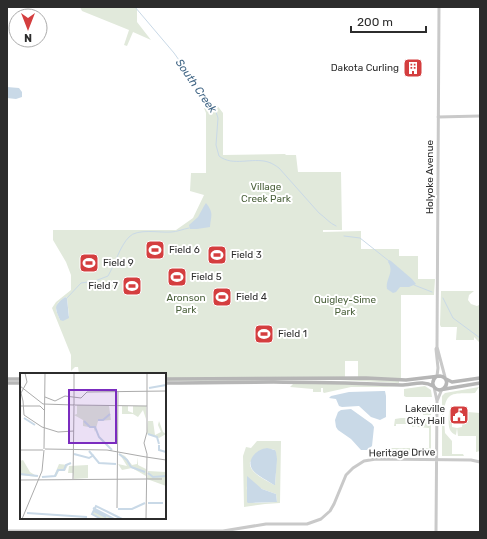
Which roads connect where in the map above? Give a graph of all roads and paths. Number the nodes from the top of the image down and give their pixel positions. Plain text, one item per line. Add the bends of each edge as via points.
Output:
1 (439, 7) edge
2 (438, 116) junction
3 (480, 116) edge
4 (437, 347) junction
5 (436, 376) junction
6 (445, 378) junction
7 (480, 378) edge
8 (7, 379) edge
9 (20, 379) edge
10 (166, 379) edge
11 (7, 383) edge
12 (20, 383) edge
13 (166, 383) edge
14 (480, 383) edge
15 (434, 387) junction
16 (443, 389) junction
17 (437, 401) junction
18 (436, 460) junction
19 (480, 462) edge
20 (7, 531) edge
21 (436, 532) edge

1 - 2 street, Holyoke Avenue
2 - 3 street
2 - 4 street, Holyoke Avenue
4 - 5 street, Holyoke Avenue
4 - 6 street, Holyoke Avenue
5 - 6 main road
5 - 10 main road via 406,380
5 - 15 main road via 433,381
6 - 7 main road via 452,382
6 - 16 main road via 447,384
8 - 9 main road
11 - 12 main road
13 - 15 main road via 350,382 408,385 426,383
14 - 16 main road
15 - 16 main road
15 - 17 street
16 - 17 street
17 - 18 street
18 - 19 street, Heritage Drive
18 - 20 street, Heritage Drive via 362,462 346,475 334,504 325,516 310,523 262,524 223,531
18 - 21 street

